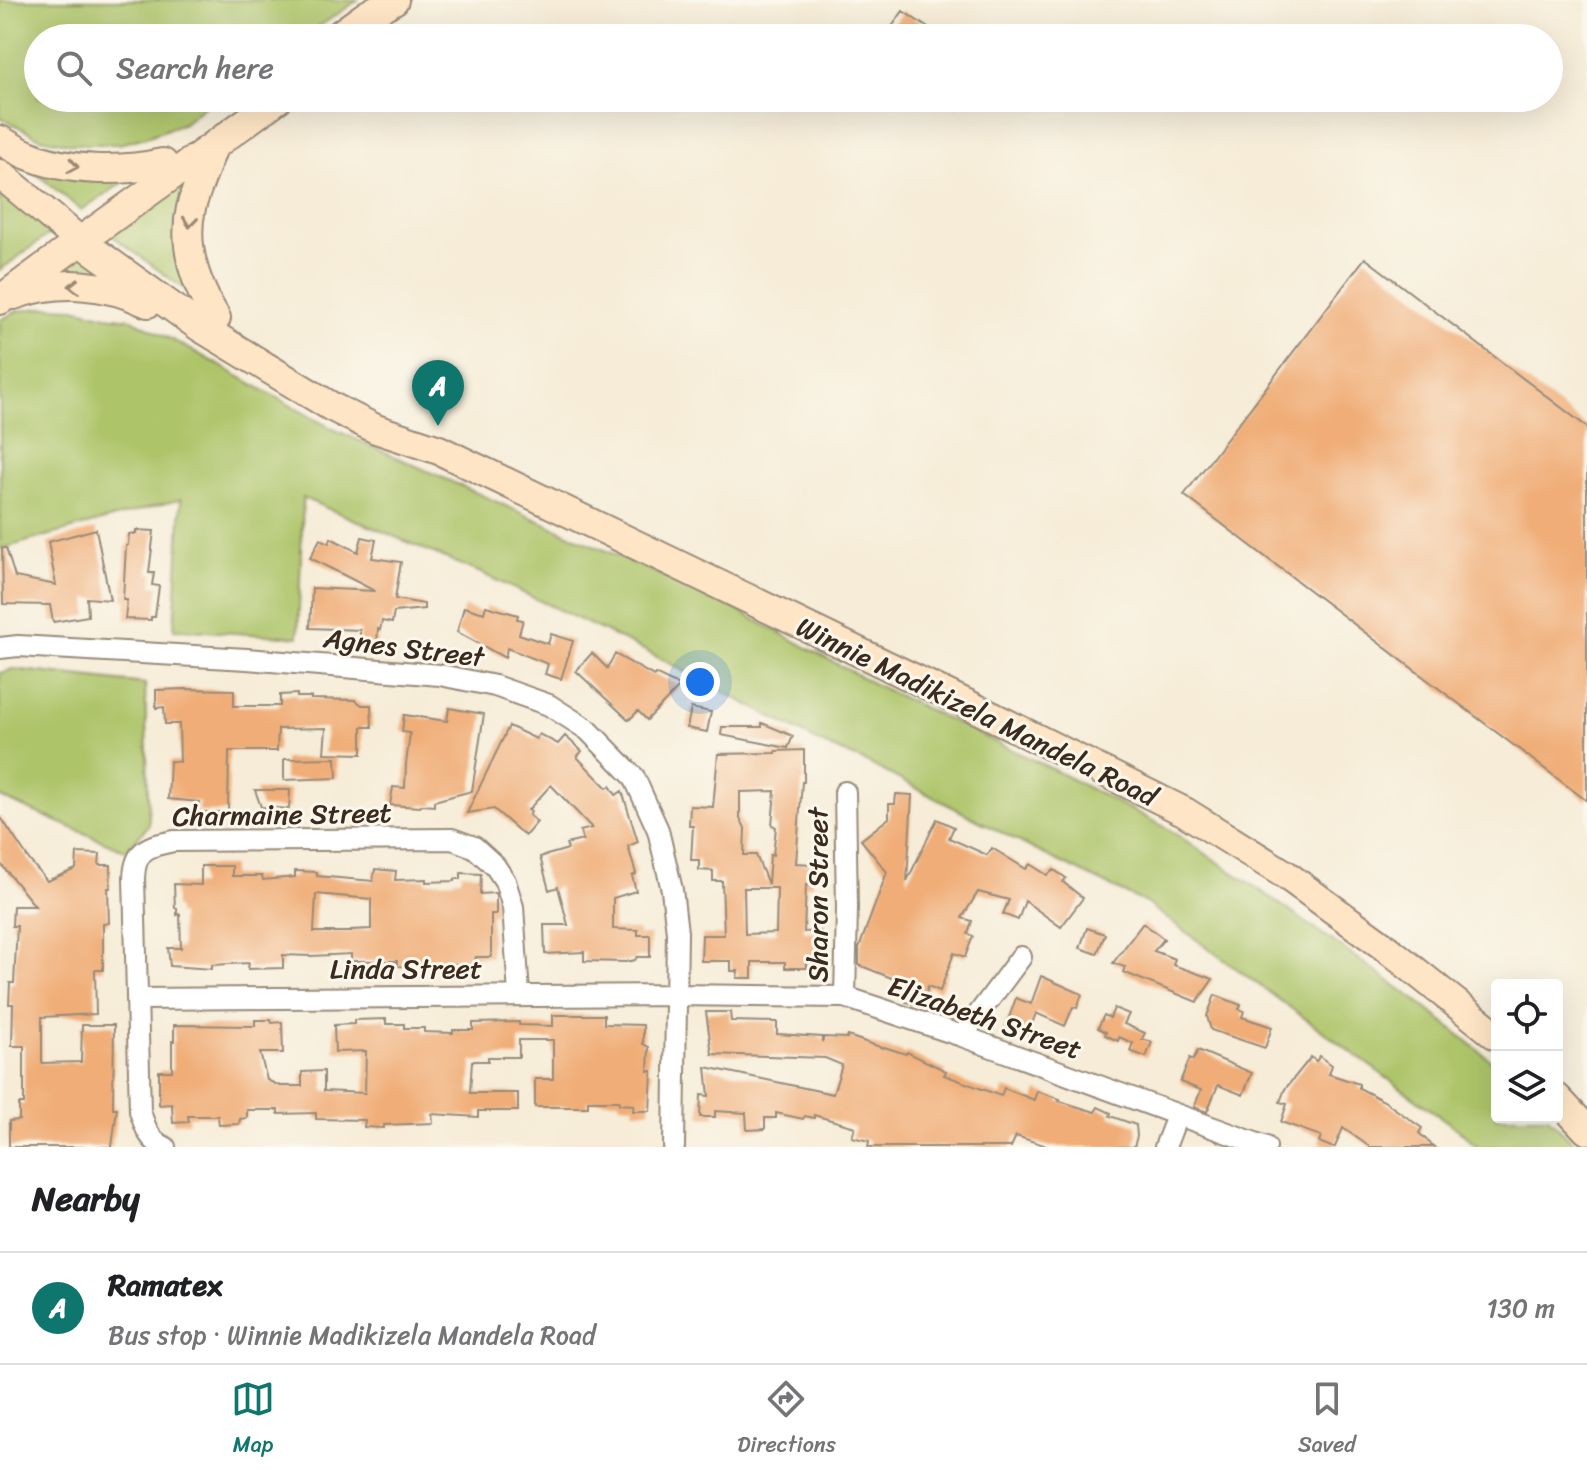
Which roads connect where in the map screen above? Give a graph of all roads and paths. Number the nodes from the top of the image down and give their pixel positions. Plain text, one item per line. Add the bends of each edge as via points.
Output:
1 (394, 0) edge
2 (403, 0) edge
3 (354, 24) edge
4 (375, 24) edge
5 (234, 112) edge
6 (260, 112) edge
7 (0, 140) edge
8 (213, 147) junction
9 (0, 152) edge
10 (163, 163) junction
11 (0, 174) edge
12 (79, 232) junction
13 (0, 279) edge
14 (0, 300) edge
15 (208, 322) junction
16 (0, 648) edge
17 (845, 792) dead end
18 (1021, 957) dead end
19 (519, 995) junction
20 (675, 995) junction
21 (845, 997) junction
22 (137, 999) junction
23 (1491, 1031) edge
24 (962, 1036) junction
25 (1563, 1088) edge
26 (1563, 1104) edge
27 (1587, 1108) edge
28 (1177, 1116) junction
29 (1587, 1130) edge
30 (165, 1147) edge
31 (674, 1147) edge
32 (1165, 1147) edge
33 (1266, 1147) edge

1 - 3 main road
2 - 4 main road
5 - 10 main road
6 - 8 main road
7 -> 10 main road via 30,156 73,167
8 - 12 main road
8 -> 15 main road via 188,231
9 - 12 main road, Winnie Madikizela Mandela Road
10 - 12 main road
11 - 12 main road, Winnie Madikizela Mandela Road
12 - 13 main road
12 - 14 main road
12 - 15 main road, Winnie Madikizela Mandela Road
15 -> 14 main road via 104,287 45,287
15 - 23 main road, Winnie Madikizela Mandela Road via 332,407 376,429 423,443 1185,812 1286,875
16 - 20 street, Agnes Street via 247,659 440,675 549,705 588,730 634,777 658,830 677,932
17 - 21 street, Sharon Street
18 - 24 street
19 - 20 street, Linda Street
19 - 22 street, Linda Street
19 - 22 street, Charmaine Street via 513,907 505,881 474,847 452,839 174,841 153,845 135,864
20 - 21 street, Elizabeth Street
20 - 31 street, Agnes Street
21 - 24 street, Elizabeth Street
22 - 30 street, Charmaine Street via 140,1111 148,1133
24 - 28 street, Elizabeth Street
25 - 27 main road
26 - 29 main road
28 - 32 street
28 - 33 street, Elizabeth Street

